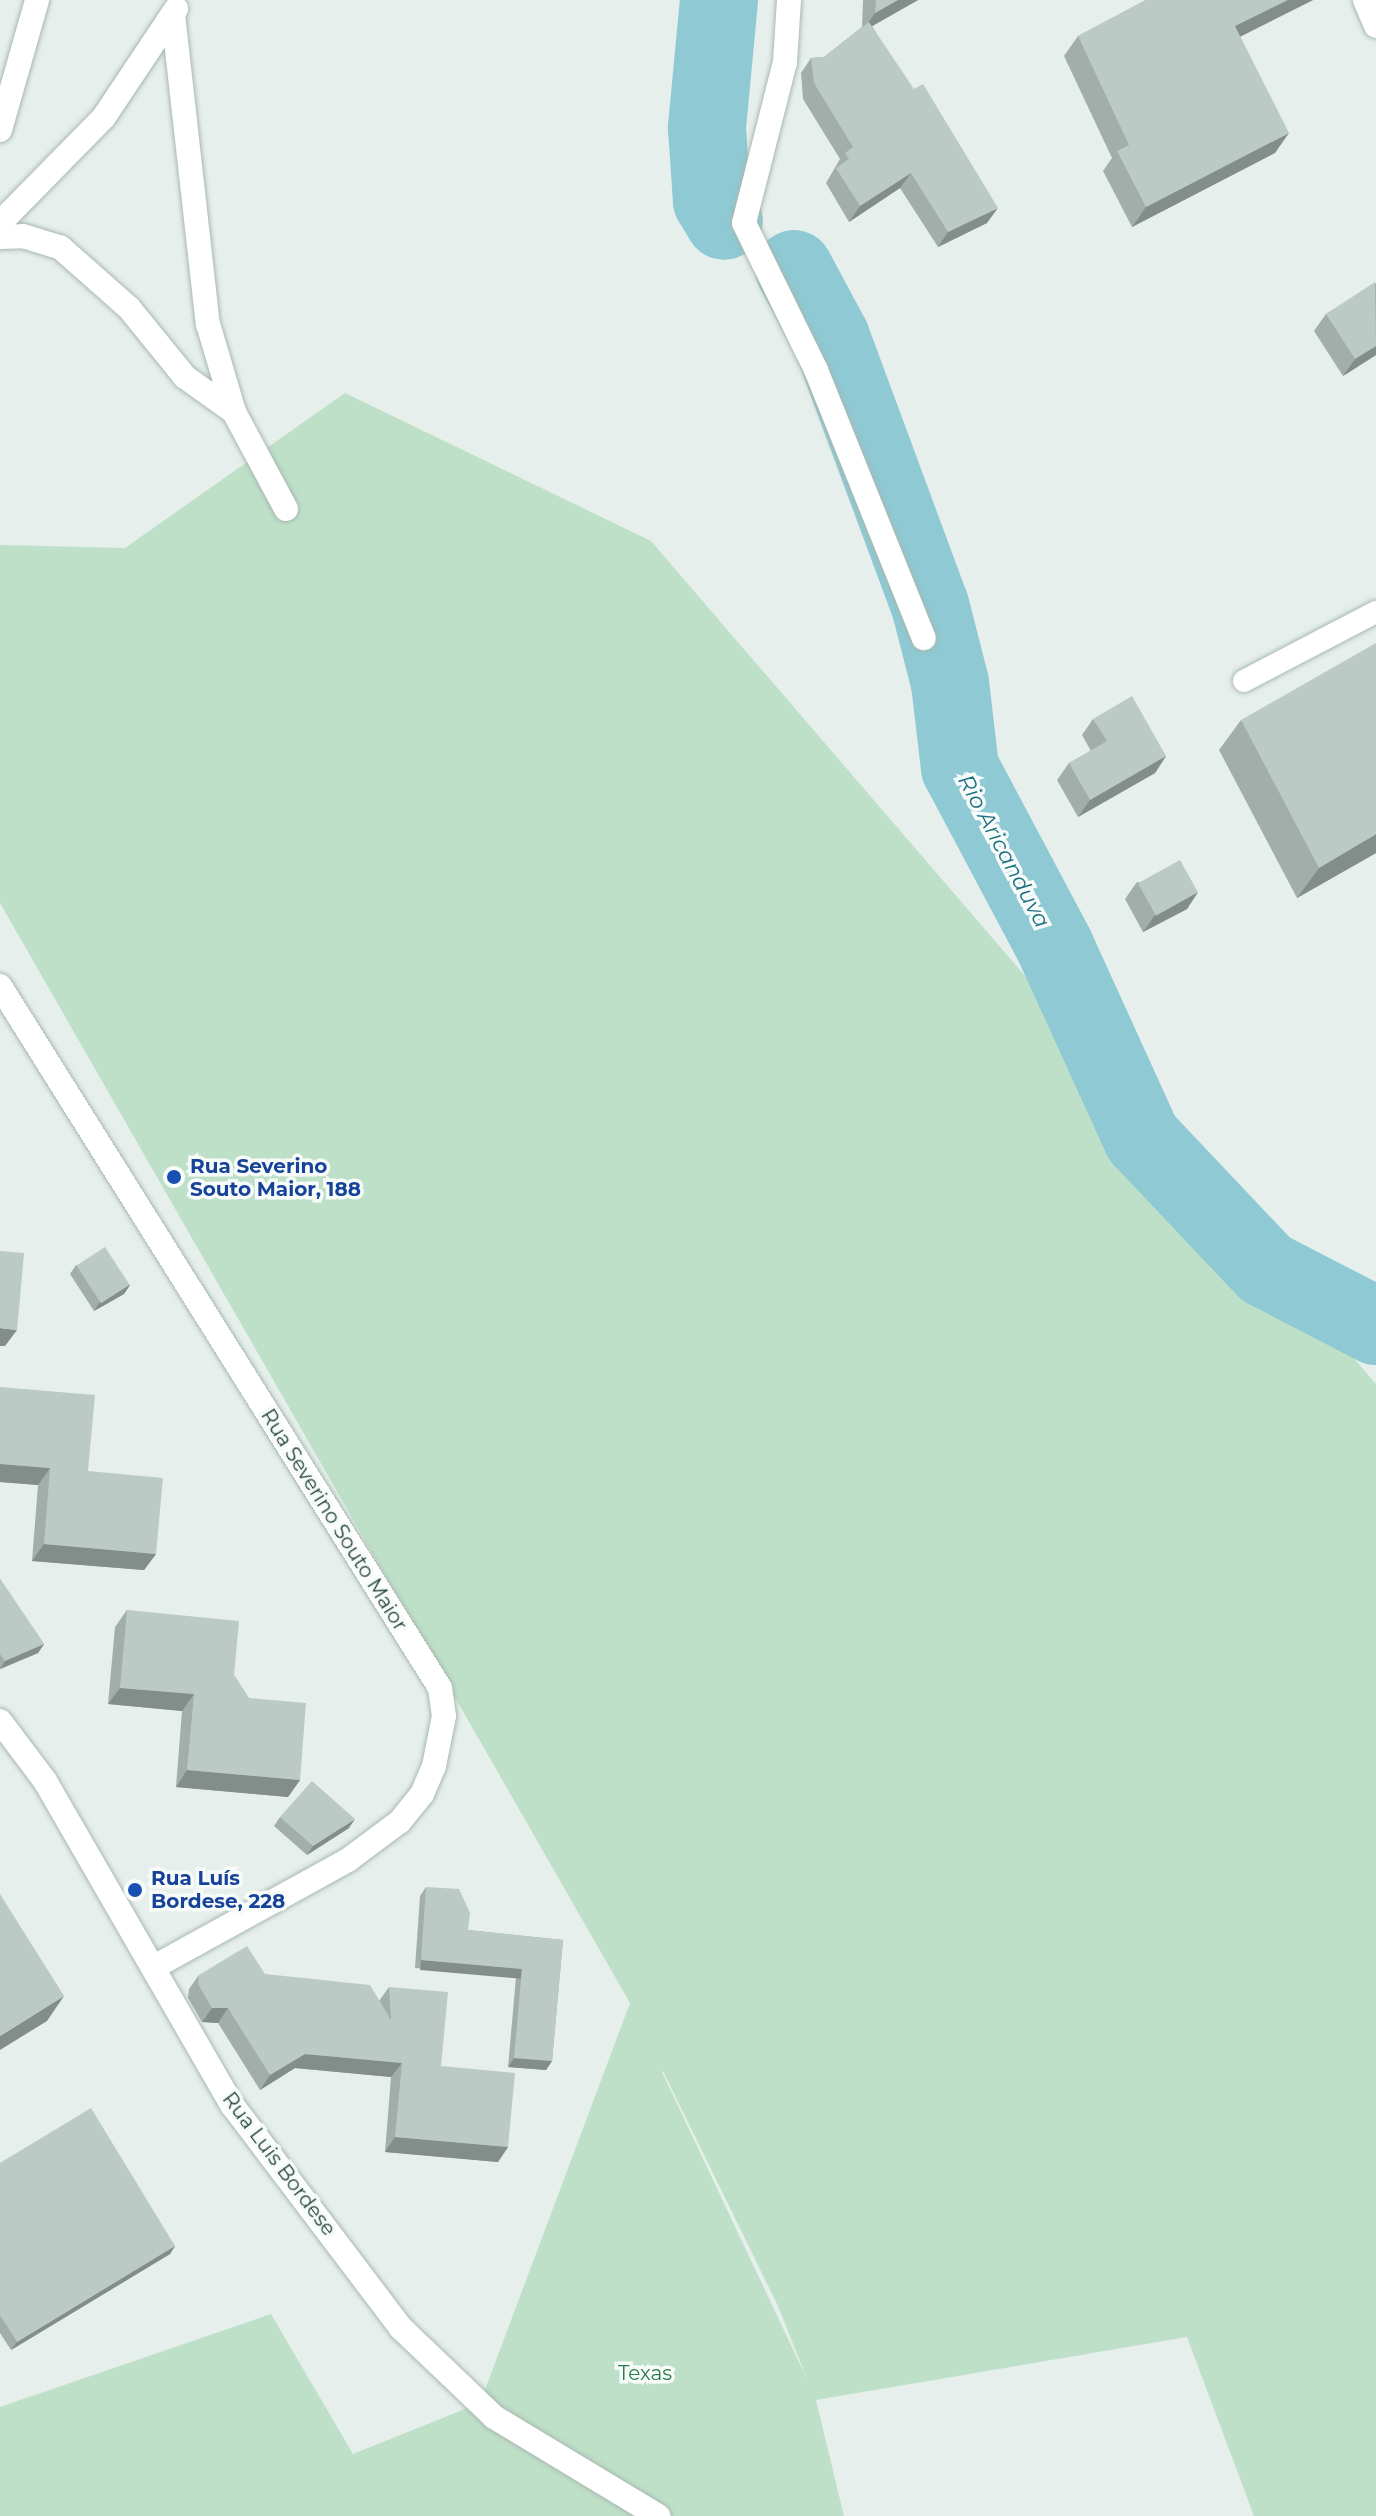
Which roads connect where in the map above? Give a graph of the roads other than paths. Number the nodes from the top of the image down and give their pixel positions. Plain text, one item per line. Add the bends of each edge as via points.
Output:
1 (37, 0) edge
2 (789, 0) edge
3 (1365, 0) edge
4 (177, 7) edge
5 (1376, 26) edge
6 (0, 130) edge
7 (0, 223) edge
8 (0, 237) edge
9 (234, 412) junction
10 (286, 509) dead end
11 (1376, 612) edge
12 (924, 638) dead end
13 (1244, 681) dead end
14 (0, 986) edge
15 (0, 1721) edge
16 (154, 1967) junction
17 (658, 2516) edge

1 - 6 street
2 - 12 street via 785,62 744,223 816,370
3 - 5 street
4 - 7 street via 104,117
4 - 9 street via 208,324
8 - 9 street via 23,236 60,247 129,308 185,377
9 - 10 street
11 - 13 lane
14 - 16 street, Rua Severino Souto Maior via 440,1688 444,1716 434,1766 422,1794 399,1822 348,1860
15 - 16 street, Rua Luis Bordese via 45,1781
16 - 17 street, Rua Luis Bordese via 233,2106 401,2328 494,2417

